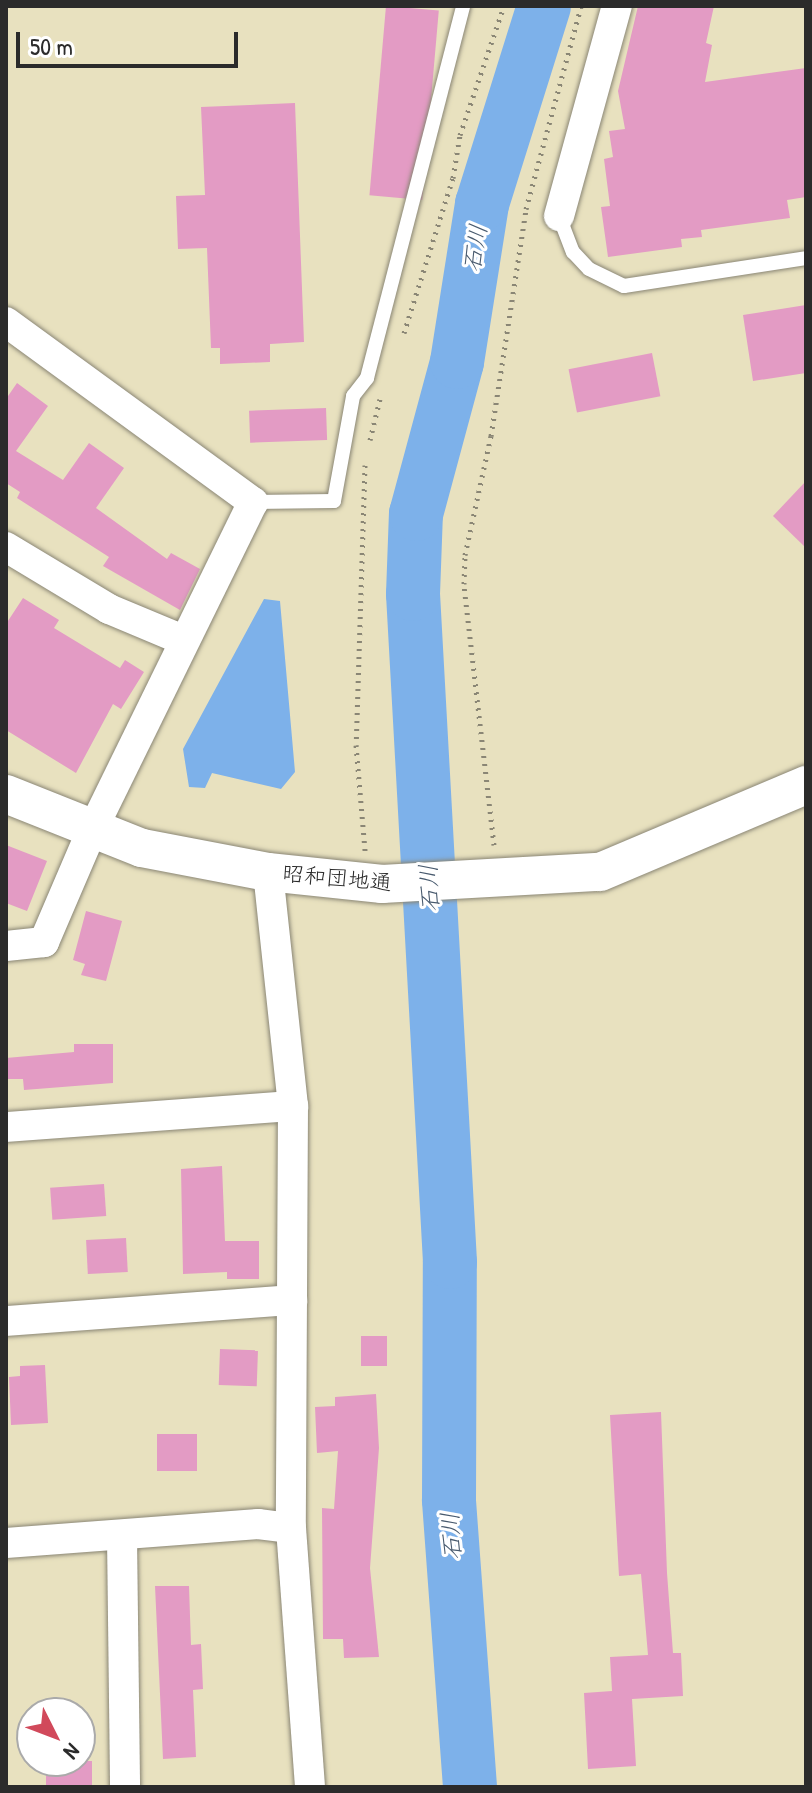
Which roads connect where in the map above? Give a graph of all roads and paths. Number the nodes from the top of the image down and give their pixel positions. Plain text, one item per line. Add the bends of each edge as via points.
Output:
1 (463, 6) edge
2 (504, 6) edge
3 (581, 6) edge
4 (617, 6) edge
5 (559, 216) joint
6 (806, 258) edge
7 (6, 322) edge
8 (402, 339) dead end
9 (383, 392) dead end
10 (253, 502) junction
11 (6, 547) edge
12 (183, 640) junction
13 (806, 785) edge
14 (6, 794) edge
15 (92, 830) junction
16 (494, 845) dead end
17 (374, 868) junction
18 (268, 872) junction
19 (6, 946) edge
20 (293, 1106) junction
21 (6, 1127) edge
22 (292, 1300) junction
23 (6, 1321) edge
24 (291, 1528) junction
25 (122, 1536) junction
26 (6, 1543) edge
27 (125, 1787) edge
28 (310, 1787) edge

1 - 10 lane via 367,378 353,396 334,501
2 - 8 path via 460,135 453,178
3 - 16 path via 526,209 491,436 465,555
4 - 5 street
5 - 6 lane via 581,261 624,286
7 - 10 street
9 - 17 path via 366,456 360,521 356,745
10 - 12 street
11 - 12 street via 109,609
12 - 15 street
13 - 17 street, 昭和団地通 via 600,872 485,882
14 - 15 street, 昭和団地通
15 - 18 street, 昭和団地通 via 142,848
15 - 19 street via 44,942
17 - 18 street, 昭和団地通
18 - 20 street
20 - 21 street
20 - 22 street
22 - 23 street
22 - 24 street
24 - 25 street via 258,1524
24 - 28 street
25 - 26 street
25 - 27 street

